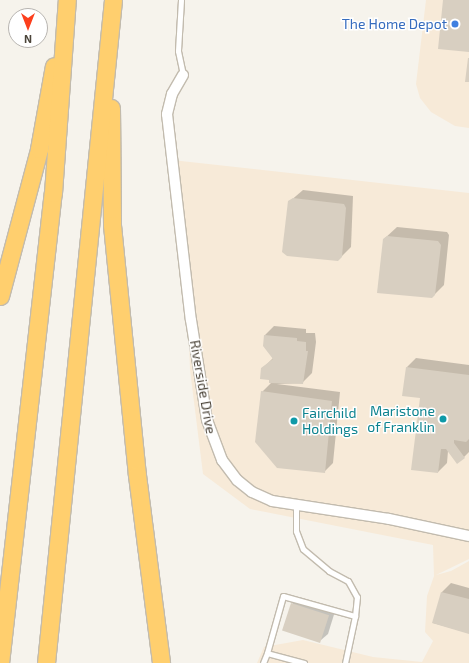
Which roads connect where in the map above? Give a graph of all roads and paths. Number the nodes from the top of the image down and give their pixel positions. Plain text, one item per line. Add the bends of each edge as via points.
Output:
1 (113, 0) edge
2 (181, 0) edge
3 (67, 6) edge
4 (110, 30) junction
5 (183, 75) joint
6 (0, 296) edge
7 (296, 505) junction
8 (469, 536) edge
9 (356, 616) junction
10 (267, 653) junction
11 (0, 663) edge
12 (46, 663) edge
13 (161, 663) edge
14 (263, 663) edge
15 (304, 663) edge
16 (345, 663) edge

1 - 4 highway
2 - 5 lane via 178,50
3 - 6 highway via 39,149
3 - 11 highway via 53,193
4 - 12 highway
4 - 13 highway via 112,225 137,475
5 - 7 street, Riverside Drive via 172,94 167,114 191,320 207,420 219,454 236,480 252,492 272,501
7 - 8 street, Riverside Drive via 389,518
7 - 9 lane via 296,531 302,549 329,571 348,581 356,597
9 - 10 lane via 283,596
9 - 16 lane
10 - 14 lane
10 - 15 lane

